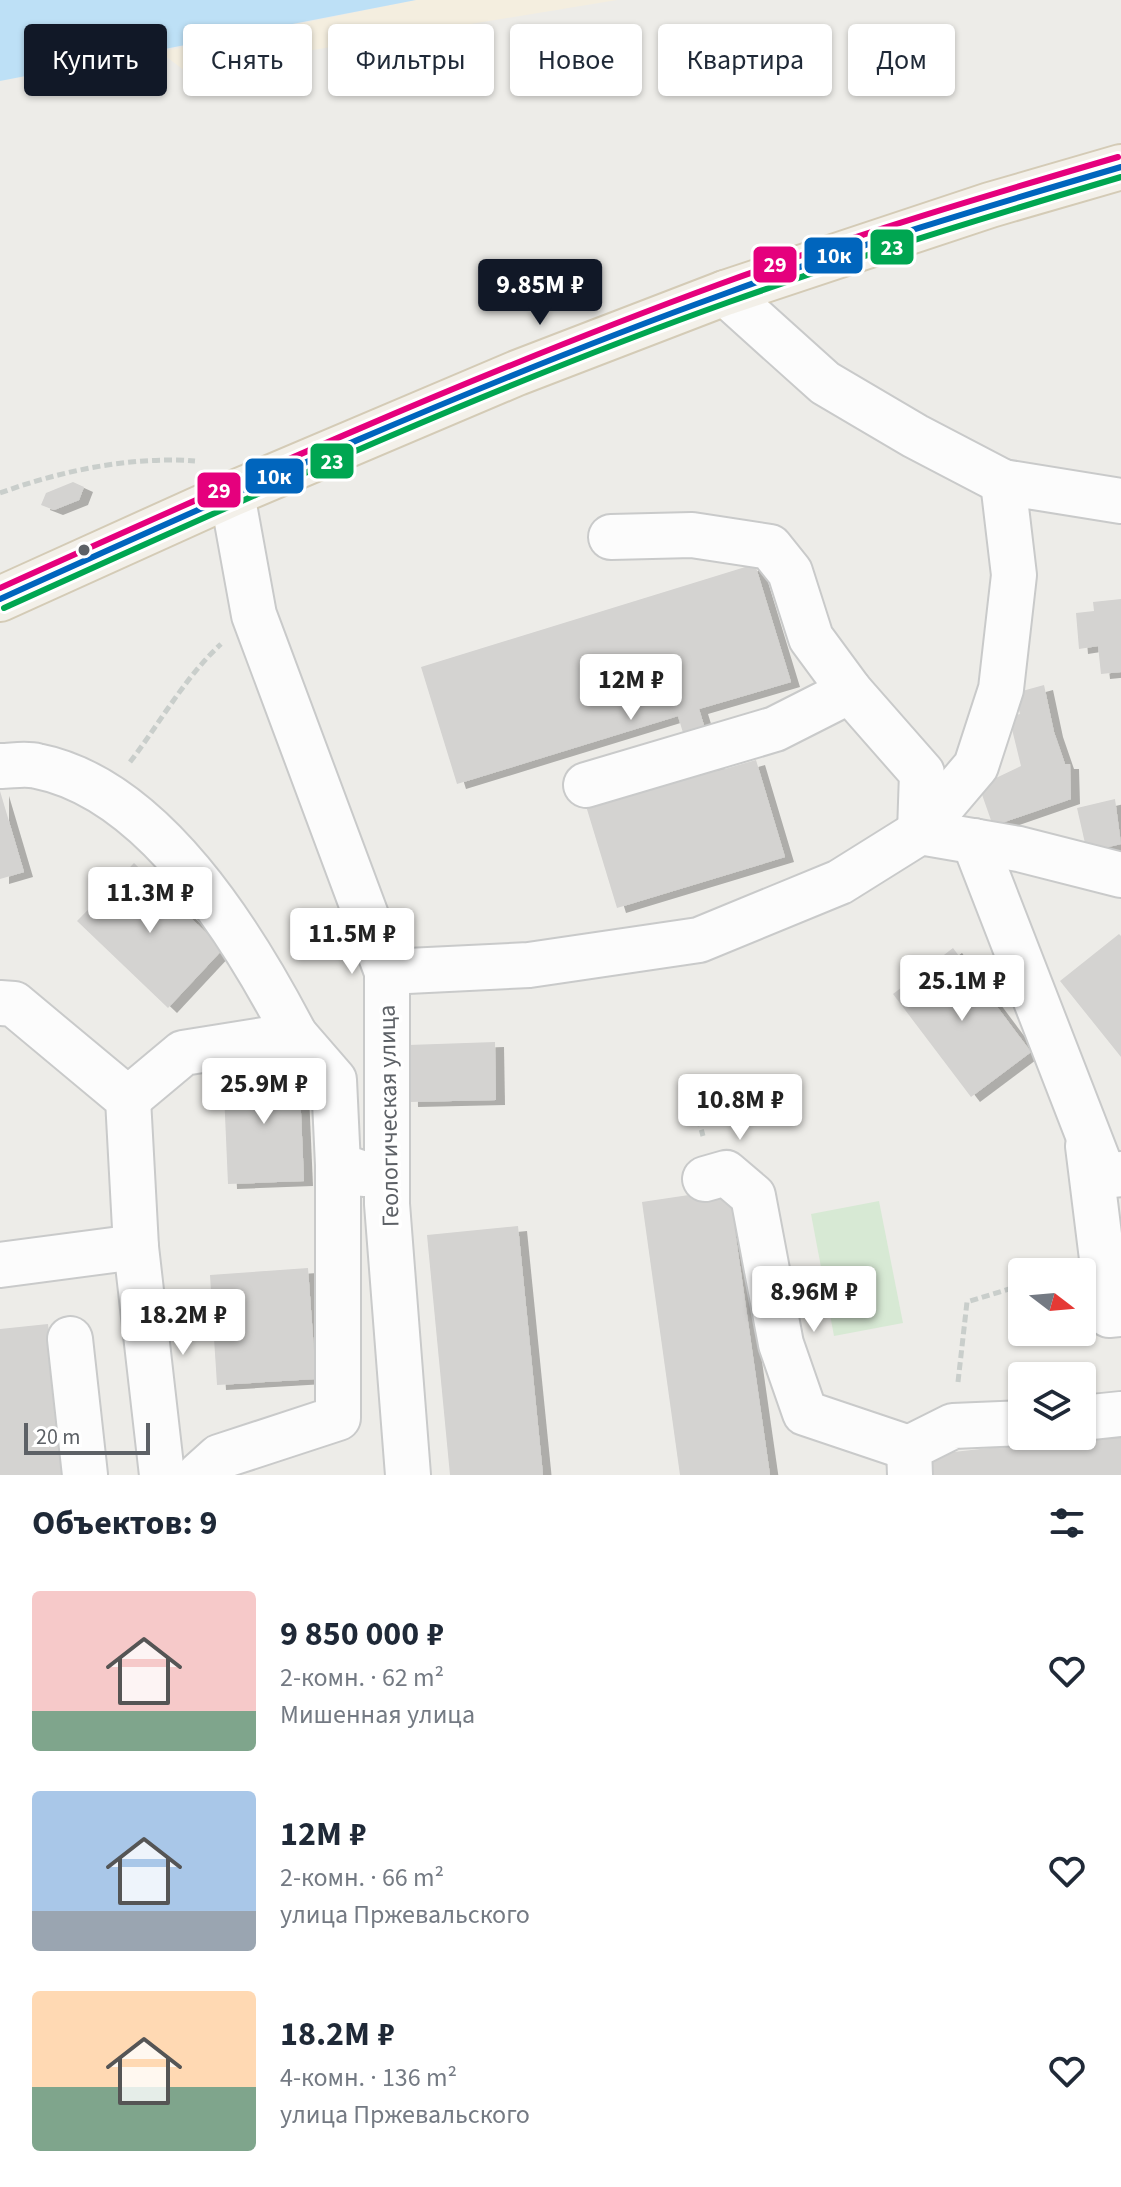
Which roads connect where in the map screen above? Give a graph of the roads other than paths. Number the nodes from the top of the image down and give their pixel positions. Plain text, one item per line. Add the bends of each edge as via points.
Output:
1 (1121, 167) edge
2 (725, 293) junction
3 (1003, 482) junction
4 (232, 494) junction
5 (1121, 501) edge
6 (611, 537) dead end
7 (0, 599) edge
8 (850, 691) junction
9 (0, 766) edge
10 (586, 785) dead end
11 (920, 832) junction
12 (974, 841) junction
13 (1121, 875) edge
14 (387, 972) junction
15 (0, 1003) edge
16 (295, 1035) junction
17 (128, 1099) junction
18 (1087, 1131) junction
19 (338, 1165) junction
20 (1121, 1174) edge
21 (705, 1179) dead end
22 (387, 1182) junction
23 (136, 1247) junction
24 (0, 1265) edge
25 (1121, 1314) edge
26 (70, 1339) dead end
27 (1121, 1414) edge
28 (1096, 1417) edge
29 (1008, 1424) edge
30 (909, 1462) edge
31 (85, 1475) edge
32 (162, 1475) edge
33 (199, 1475) edge
34 (408, 1475) edge

1 - 2 main road
2 - 3 street via 825,383
2 - 4 main road via 517,373
3 - 5 street
3 - 11 street via 1014,575 1001,689 976,766
4 - 7 main road
4 - 14 street, Геологическая улица via 254,615
6 - 8 street via 692,535 770,547 790,572 811,638
8 - 10 street via 775,729
8 - 11 street via 922,773
9 - 16 street via 35,765 71,777 106,795 158,834 254,958
11 - 12 street
11 - 14 street via 840,882 699,940 529,965
12 - 13 street
12 - 18 street
14 - 22 street, Геологическая улица
15 - 17 street via 14,1004
16 - 17 street via 183,1053
16 - 19 street via 334,1080
17 - 23 street
18 - 20 street via 1104,1176
18 - 25 street via 1109,1315
19 - 22 street
19 - 33 street via 338,1418 219,1457
21 - 30 street via 726,1173 753,1196 781,1344 805,1413
22 - 34 street, Геологическая улица
23 - 24 street
23 - 32 street
26 - 31 street
27 - 28 street
29 - 30 street via 953,1426

